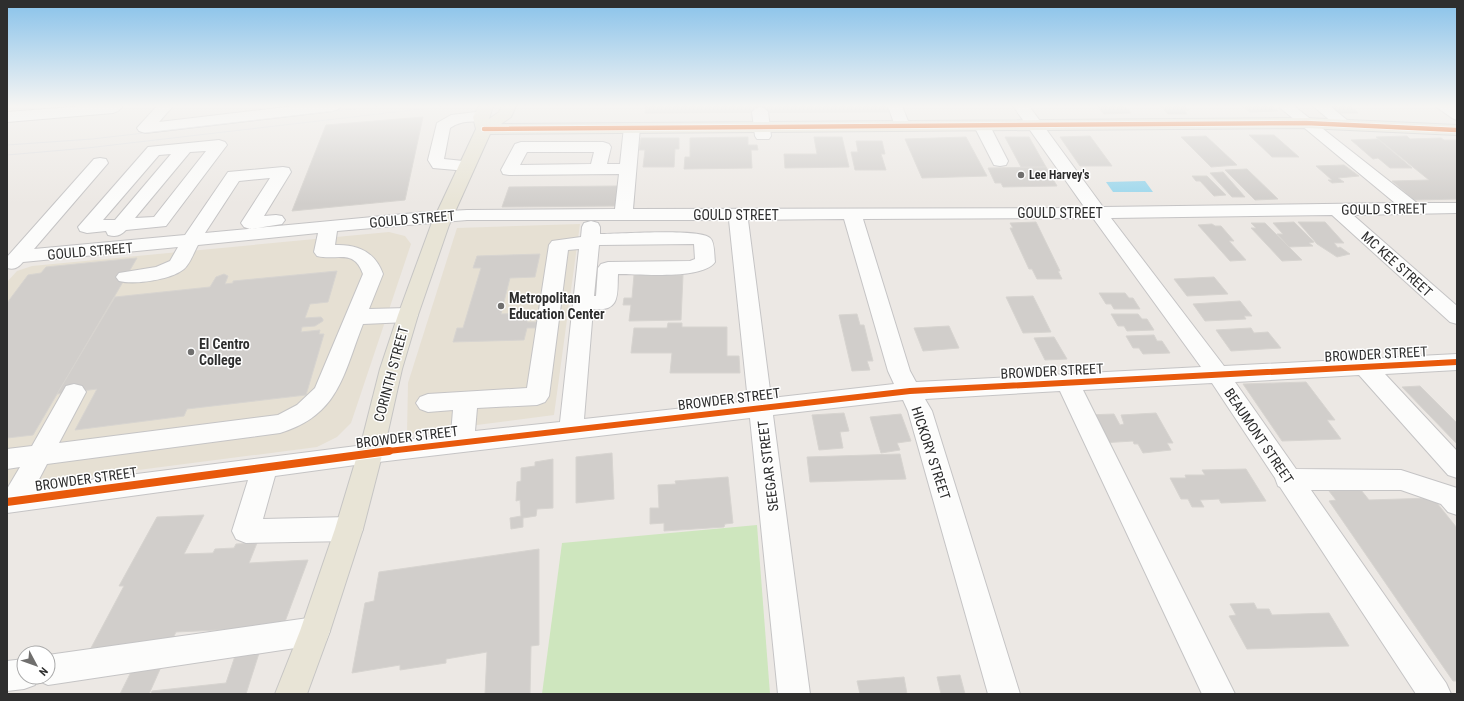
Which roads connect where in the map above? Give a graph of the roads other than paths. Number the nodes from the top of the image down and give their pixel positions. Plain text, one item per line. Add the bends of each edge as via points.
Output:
1 (440, 139) edge
2 (476, 139) edge
3 (631, 139) edge
4 (989, 139) edge
5 (1045, 139) edge
6 (1326, 139) edge
7 (184, 148) junction
8 (1000, 161) dead end
9 (100, 163) dead end
10 (467, 166) junction
11 (598, 169) junction
12 (628, 169) junction
13 (1457, 208) edge
14 (1413, 209) junction
15 (1337, 210) junction
16 (1098, 213) junction
17 (592, 214) junction
18 (624, 214) junction
19 (852, 214) junction
20 (738, 215) junction
21 (444, 216) junction
22 (396, 220) junction
23 (121, 225) junction
24 (335, 226) junction
25 (589, 240) junction
26 (184, 242) junction
27 (101, 250) junction
28 (17, 258) edge
29 (128, 274) dead end
30 (583, 301) junction
31 (410, 310) junction
32 (357, 312) junction
33 (1457, 317) edge
34 (1457, 362) edge
35 (1365, 367) junction
36 (1217, 374) junction
37 (1067, 382) junction
38 (910, 391) junction
39 (74, 392) dead end
40 (466, 401) junction
41 (428, 404) dead end
42 (762, 407) junction
43 (571, 431) junction
44 (462, 443) junction
45 (370, 453) junction
46 (39, 455) junction
47 (7, 459) edge
48 (265, 467) junction
49 (1457, 468) edge
50 (1287, 479) junction
51 (9, 502) edge
52 (1457, 504) edge
53 (349, 529) junction
54 (315, 631) junction
55 (56, 669) edge
56 (291, 694) edge
57 (794, 694) edge
58 (1004, 694) edge
59 (1219, 694) edge
60 (1435, 694) edge

1 - 10 street via 436,160 439,164
2 - 10 main road, CORINTH STREET
3 - 12 street
4 - 8 street
5 - 16 street, BEAUMONT STREET
6 - 14 street
7 - 23 street
7 - 23 street via 154,150 86,227
7 - 23 street via 219,145 160,222
9 - 28 street
10 - 21 main road, CORINTH STREET
11 - 11 street via 583,169 509,170 521,147 603,147
11 - 12 street
12 - 18 street
13 - 14 street, GOULD STREET
14 - 15 street, GOULD STREET
15 - 16 street, GOULD STREET
15 - 33 street, MC KEE STREET
16 - 19 street, GOULD STREET
16 - 36 street, BEAUMONT STREET
17 - 18 street, GOULD STREET
17 - 21 street, GOULD STREET
17 - 25 street
18 - 20 street, GOULD STREET
19 - 20 street, GOULD STREET
19 - 38 street, HICKORY STREET via 899,371
20 - 42 street, SEEGAR STREET
21 - 22 street, GOULD STREET
21 - 31 main road, CORINTH STREET
22 - 24 street, GOULD STREET
22 - 26 street via 398,209 250,223 283,172 234,176
23 - 27 street
24 - 26 street, GOULD STREET
24 - 32 street via 331,251 352,252 363,257 373,274
25 - 30 street
25 - 30 street via 693,238 703,241 705,262 693,267 608,268 606,301
25 - 40 street via 578,244 560,238 537,396
26 - 27 street, GOULD STREET
26 - 29 street via 179,261 172,268 160,273
27 - 28 street, GOULD STREET
30 - 43 street
31 - 32 street
31 - 45 main road, CORINTH STREET via 391,369
32 - 46 street via 325,392 308,411 295,418 280,424
34 - 35 street, BROWDER STREET
35 - 36 street, BROWDER STREET
35 - 49 street
36 - 37 street, BROWDER STREET
36 - 50 street, BEAUMONT STREET
37 - 38 street, BROWDER STREET
37 - 59 street
38 - 42 street, BROWDER STREET
38 - 58 street, HICKORY STREET via 920,411
39 - 46 street
40 - 41 street
40 - 44 street
42 - 43 street, BROWDER STREET
42 - 57 street, SEEGAR STREET
43 - 44 street, BROWDER STREET
44 - 45 street, BROWDER STREET
45 - 48 street, BROWDER STREET
45 - 53 main road, CORINTH STREET
46 - 47 street
46 - 51 street
48 - 51 street, BROWDER STREET
48 - 53 street via 246,531
50 - 52 street via 1401,480 1450,496
50 - 60 street, BEAUMONT STREET
53 - 54 main road, CORINTH STREET
54 - 55 street
54 - 56 main road, CORINTH STREET

